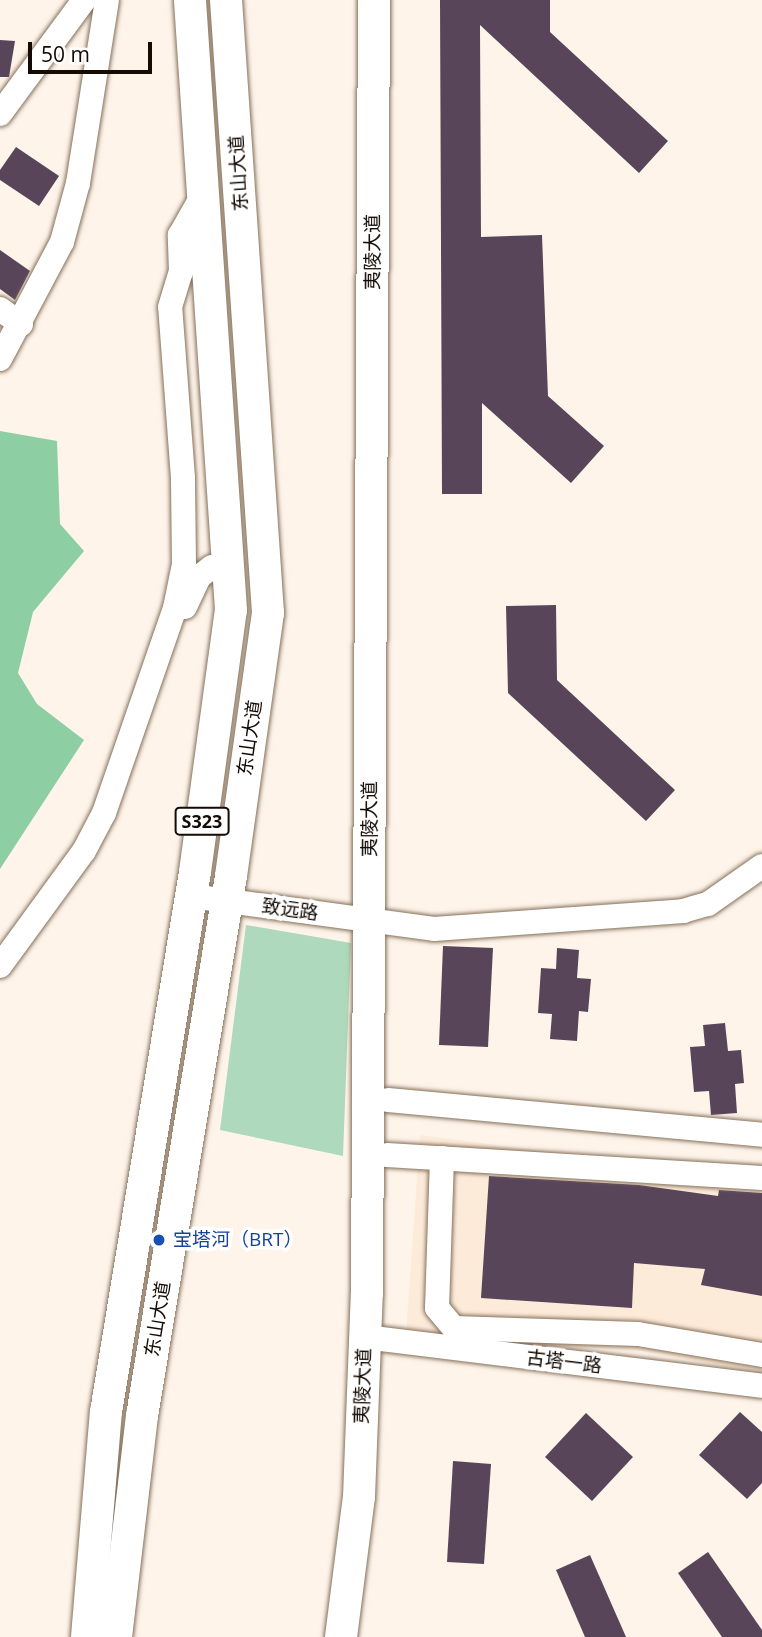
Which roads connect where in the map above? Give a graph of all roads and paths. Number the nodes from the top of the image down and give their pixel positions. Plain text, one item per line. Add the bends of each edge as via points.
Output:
1 (84, 0) edge
2 (107, 0) edge
3 (190, 0) edge
4 (226, 0) edge
5 (374, 0) edge
6 (394, 0) edge
7 (0, 114) edge
8 (204, 193) junction
9 (0, 309) edge
10 (21, 324) junction
11 (0, 359) edge
12 (228, 564) junction
13 (172, 621) junction
14 (762, 866) edge
15 (191, 896) junction
16 (227, 901) junction
17 (379, 921) junction
18 (0, 966) edge
19 (388, 1100) junction
20 (583, 1104) dead end
21 (529, 1114) junction
22 (762, 1135) edge
23 (387, 1155) junction
24 (442, 1158) junction
25 (762, 1178) edge
26 (375, 1338) junction
27 (762, 1355) edge
28 (762, 1386) edge
29 (86, 1637) edge
30 (116, 1637) edge
31 (341, 1637) edge
32 (361, 1637) edge

1 - 7 street
2 - 10 street via 78,183 62,242
3 - 8 main road, 东山大道 / S323
4 - 16 main road, 东山大道 via 268,613
5 - 17 main road, 夷陵大道
6 - 17 main road, 夷陵大道
8 - 12 main road, 东山大道 / S323
8 - 13 street via 180,235 181,272 170,307 181,409 184,564
9 - 10 street
10 - 11 street
12 - 13 street via 212,567 199,578 183,614
12 - 15 main road, 东山大道 / S323 via 231,610
13 - 18 street via 104,813 84,851
14 - 17 street, 致远路 via 708,904 683,911 434,929
15 - 16 street, 致远路
15 - 29 main road, 东山大道 / S323 via 106,1412
16 - 17 street, 致远路
16 - 30 main road, 东山大道 via 142,1416
17 - 19 main road, 夷陵大道
17 - 26 main road, 夷陵大道
19 - 21 street
19 - 23 main road, 夷陵大道
20 - 21 street via 537,1104
21 - 22 street
23 - 24 street
23 - 26 main road, 夷陵大道
24 - 25 street
24 - 27 street via 437,1308 454,1328 638,1334
26 - 28 street, 古塔一路
26 - 31 main road, 夷陵大道
26 - 32 main road, 夷陵大道 via 378,1499

